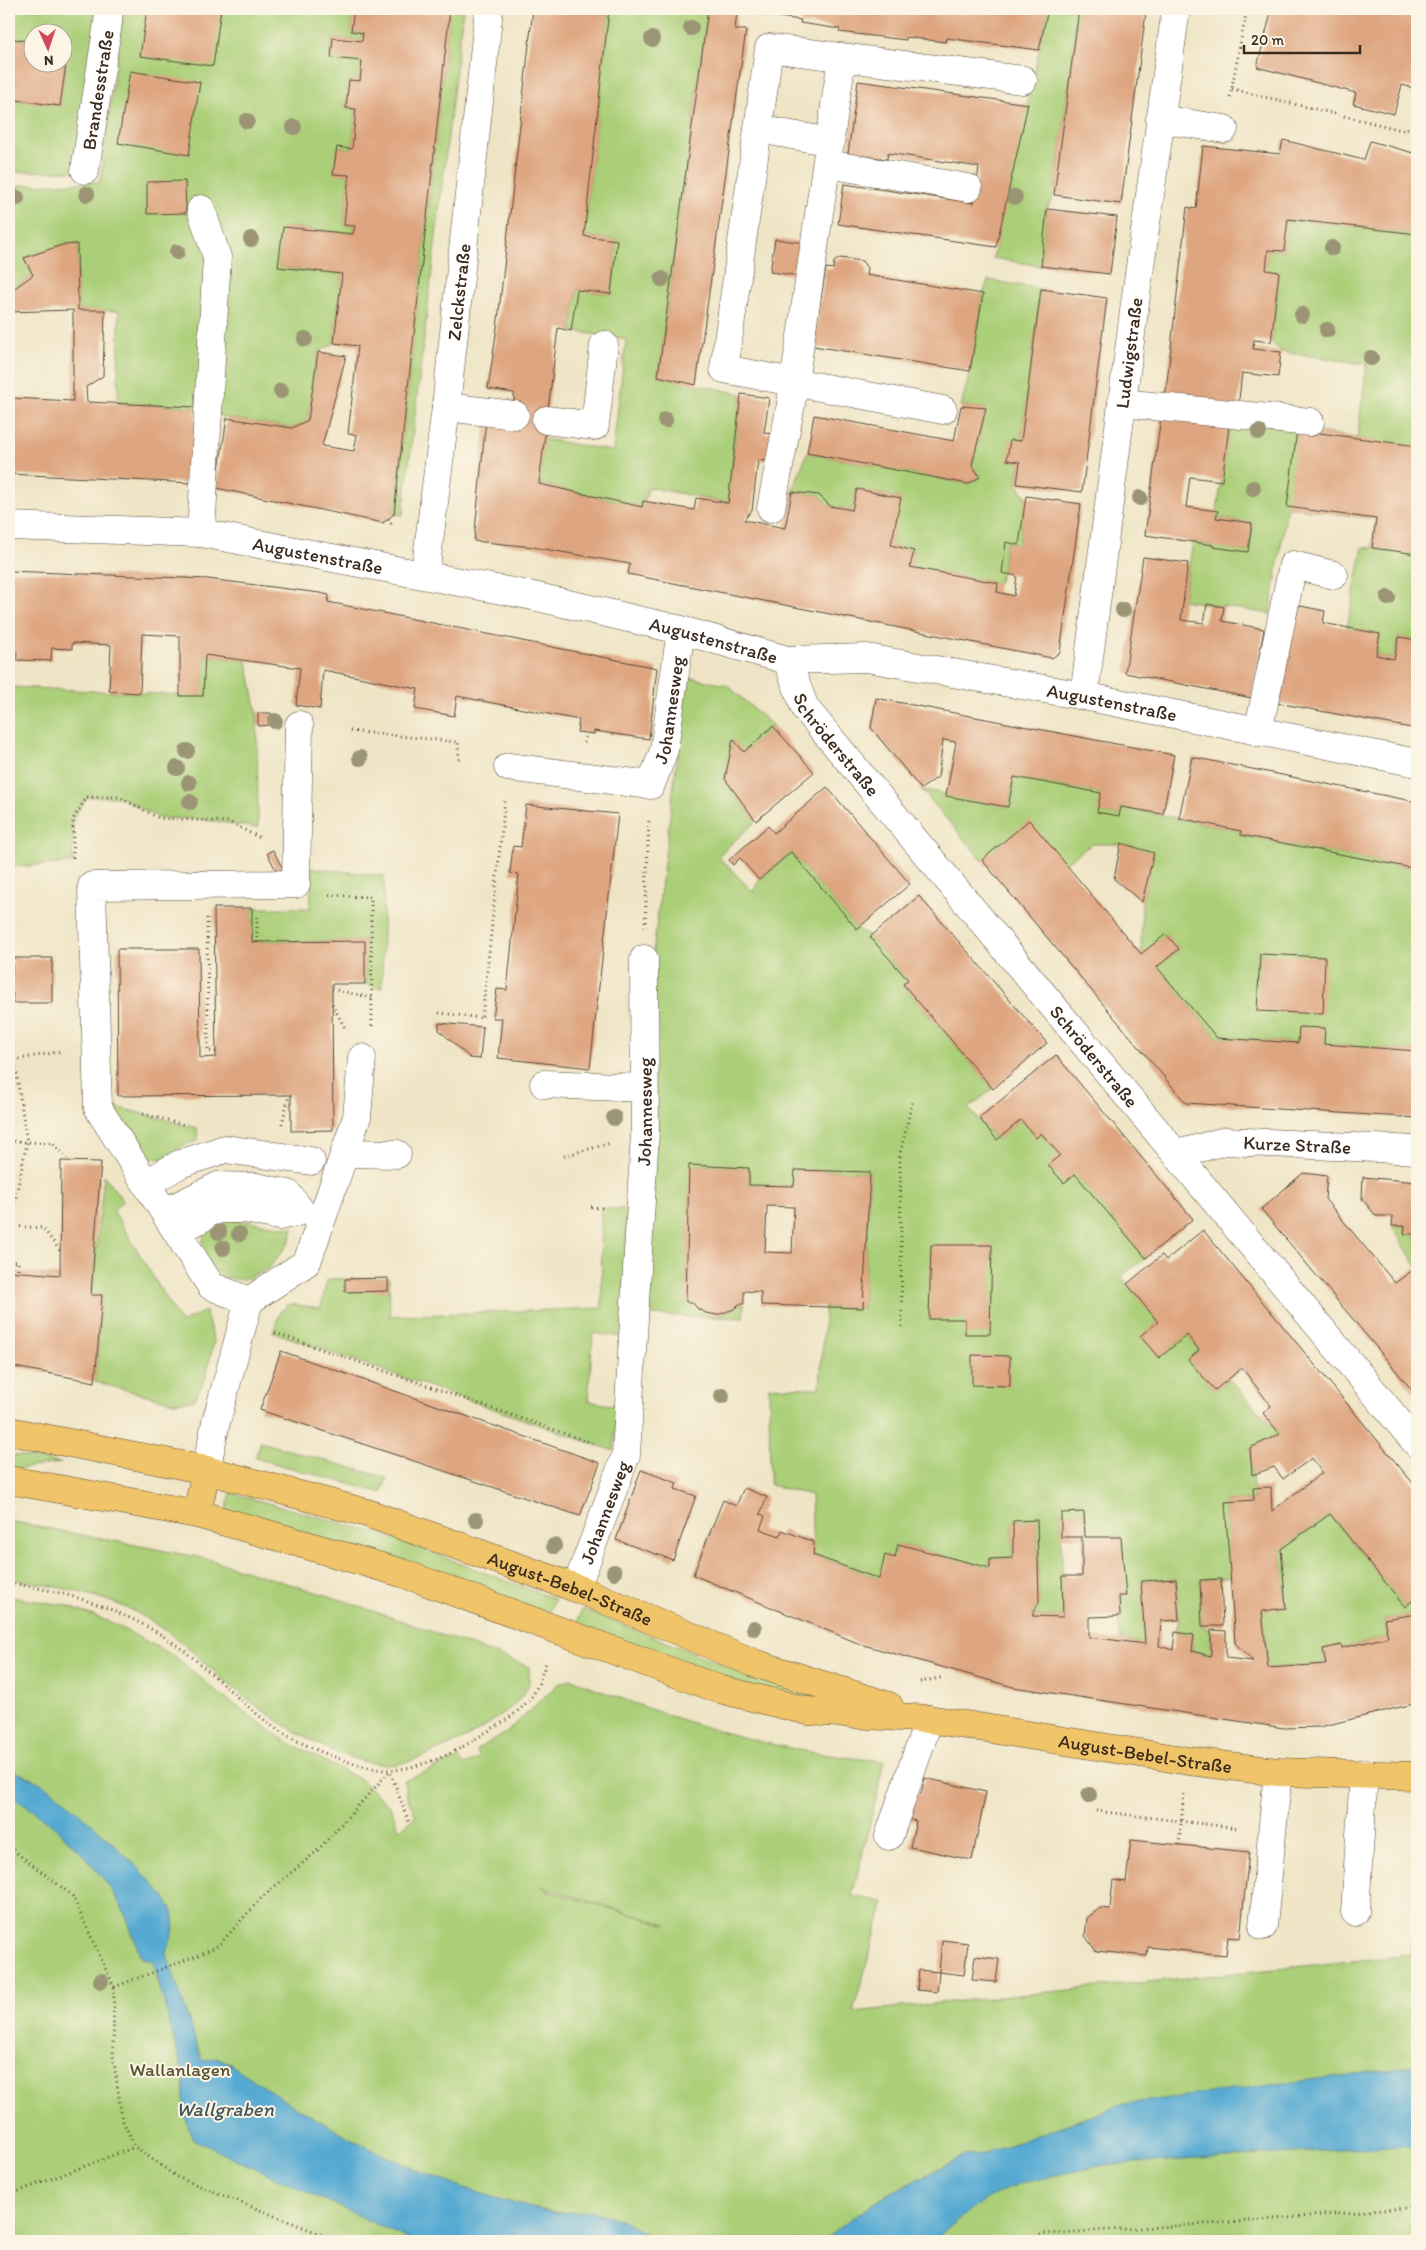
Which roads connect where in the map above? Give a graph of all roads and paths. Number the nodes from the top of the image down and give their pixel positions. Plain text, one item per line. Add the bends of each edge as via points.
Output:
1 (109, 9) edge
2 (489, 9) edge
3 (1176, 9) edge
4 (1247, 9) edge
5 (842, 58) junction
6 (1023, 80) dead end
7 (1160, 119) junction
8 (1417, 126) edge
9 (758, 129) junction
10 (1224, 130) dead end
11 (829, 153) junction
12 (85, 170) dead end
13 (968, 188) dead end
14 (200, 209) dead end
15 (604, 345) dead end
16 (794, 383) junction
17 (1122, 403) junction
18 (446, 407) junction
19 (943, 410) dead end
20 (515, 415) dead end
21 (546, 420) dead end
22 (1310, 422) dead end
23 (771, 508) dead end
24 (388, 518) dead end
25 (9, 526) edge
26 (394, 527) dead end
27 (201, 533) junction
28 (424, 574) junction
29 (1334, 575) dead end
30 (681, 630) junction
31 (787, 660) junction
32 (1084, 696) junction
33 (299, 725) dead end
34 (350, 731) dead end
35 (1258, 732) junction
36 (460, 762) dead end
37 (1417, 763) edge
38 (508, 768) joint
39 (651, 785) junction
40 (264, 840) dead end
41 (207, 884) junction
42 (296, 884) junction
43 (92, 886) junction
44 (644, 959) joint
45 (332, 988) dead end
46 (372, 998) junction
47 (439, 1013) dead end
48 (9, 1024) edge
49 (372, 1027) dead end
50 (96, 1044) junction
51 (216, 1052) dead end
52 (362, 1058) dead end
53 (14, 1060) junction
54 (544, 1084) dead end
55 (644, 1088) junction
56 (289, 1095) dead end
57 (913, 1099) dead end
58 (280, 1132) dead end
59 (645, 1133) junction
60 (9, 1141) edge
61 (27, 1142) junction
62 (1417, 1150) edge
63 (346, 1153) junction
64 (397, 1154) dead end
65 (1178, 1154) junction
66 (564, 1156) dead end
67 (67, 1159) dead end
68 (310, 1161) dead end
69 (147, 1183) junction
70 (591, 1208) dead end
71 (606, 1208) dead end
72 (9, 1228) edge
73 (60, 1252) dead end
74 (9, 1262) edge
75 (18, 1272) dead end
76 (247, 1312) junction
77 (902, 1327) dead end
78 (9, 1432) edge
79 (1417, 1444) edge
80 (626, 1455) junction
81 (206, 1470) junction
82 (9, 1480) edge
83 (196, 1514) junction
84 (9, 1583) edge
85 (576, 1588) junction
86 (544, 1668) dead end
87 (929, 1719) junction
88 (1417, 1762) edge
89 (390, 1770) junction
90 (1278, 1772) junction
91 (1364, 1773) junction
92 (1417, 1776) edge
93 (1183, 1799) dead end
94 (1096, 1811) dead end
95 (1181, 1821) junction
96 (409, 1823) dead end
97 (1271, 1832) junction
98 (889, 1836) dead end
99 (1178, 1845) dead end
100 (9, 1847) edge
101 (1355, 1912) dead end
102 (1263, 1926) dead end
103 (114, 1987) junction
104 (135, 2147) junction
105 (9, 2195) edge
106 (1417, 2207) edge
107 (338, 2241) edge
108 (1026, 2241) edge

1 - 12 street, Brandesstraße
2 - 18 street, Zelckstraße
3 - 7 street, Ludwigstraße
4 - 8 path via 1232,89 1402,130
5 - 6 street
5 - 9 street via 769,48
5 - 11 street
7 - 10 street
7 - 17 street, Ludwigstraße
9 - 11 street
9 - 16 street via 724,370
11 - 13 street
11 - 16 street
14 - 27 street via 217,257
15 - 21 street via 595,426
16 - 19 street
16 - 23 street
17 - 22 street
17 - 32 street, Ludwigstraße
18 - 20 street
18 - 28 street, Zelckstraße
24 - 26 path
25 - 27 street, Augustenstraße
27 - 28 street, Augustenstraße
28 - 30 street, Augustenstraße
29 - 35 street via 1293,565
30 - 31 street, Augustenstraße
30 - 39 street, Johannesweg via 664,750
31 - 32 street, Augustenstraße via 866,658
31 - 65 street, Schröderstraße via 805,708
32 - 35 street, Augustenstraße
33 - 42 street
34 - 36 path via 458,742
35 - 37 street, Augustenstraße
38 - 39 street
38 - 47 path via 482,1018
39 - 44 path, Johannesweg
40 - 43 path via 229,822 159,818 119,797 87,797 73,819 73,864
41 - 42 street
41 - 43 street
41 - 51 path via 208,1051
42 - 46 path via 311,894 371,897
43 - 50 street
44 - 55 street, Johannesweg
45 - 46 path
46 - 49 path
48 - 53 path
50 - 53 path
50 - 69 street via 98,1108
52 - 63 street via 357,1117
53 - 61 path
54 - 55 street
55 - 59 street, Johannesweg
56 - 58 path
57 - 77 path via 900,1154
59 - 66 path
59 - 80 street, Johannesweg
60 - 61 path
61 - 67 path via 53,1143
61 - 72 path
62 - 65 street, Kurze Straße via 1225,1141
63 - 64 street
63 - 76 street via 308,1262
65 - 79 street, Schröderstraße
68 - 69 street via 225,1149 180,1164
69 - 76 street via 211,1286
70 - 71 path
72 - 73 path via 43,1228
74 - 75 path via 18,1262
76 - 80 path
76 - 81 street
78 - 81 main road, August-Bebel-Straße
80 - 85 street, Johannesweg
81 - 83 main road
81 - 85 main road, August-Bebel-Straße via 367,1513
82 - 83 main road, August-Bebel-Straße
83 - 87 main road, August-Bebel-Straße via 402,1573 719,1689 808,1711
84 - 89 path via 52,1590 118,1611 159,1634 199,1663 279,1730 362,1766
85 - 87 main road, August-Bebel-Straße via 754,1663
86 - 89 path via 533,1695 516,1712 462,1748 425,1763
87 - 90 main road, August-Bebel-Straße
87 - 98 street
88 - 91 main road, August-Bebel-Straße
89 - 96 path
89 - 103 path via 316,1852 262,1897 220,1945
90 - 91 main road, August-Bebel-Straße
90 - 97 street
91 - 92 main road, August-Bebel-Straße
91 - 101 street
93 - 95 path
94 - 95 path
95 - 97 path
95 - 99 path
97 - 102 street
100 - 103 path via 72,1895
103 - 104 path via 113,2054 122,2120
104 - 105 path
104 - 107 path via 177,2178
106 - 108 path via 1042,2234

